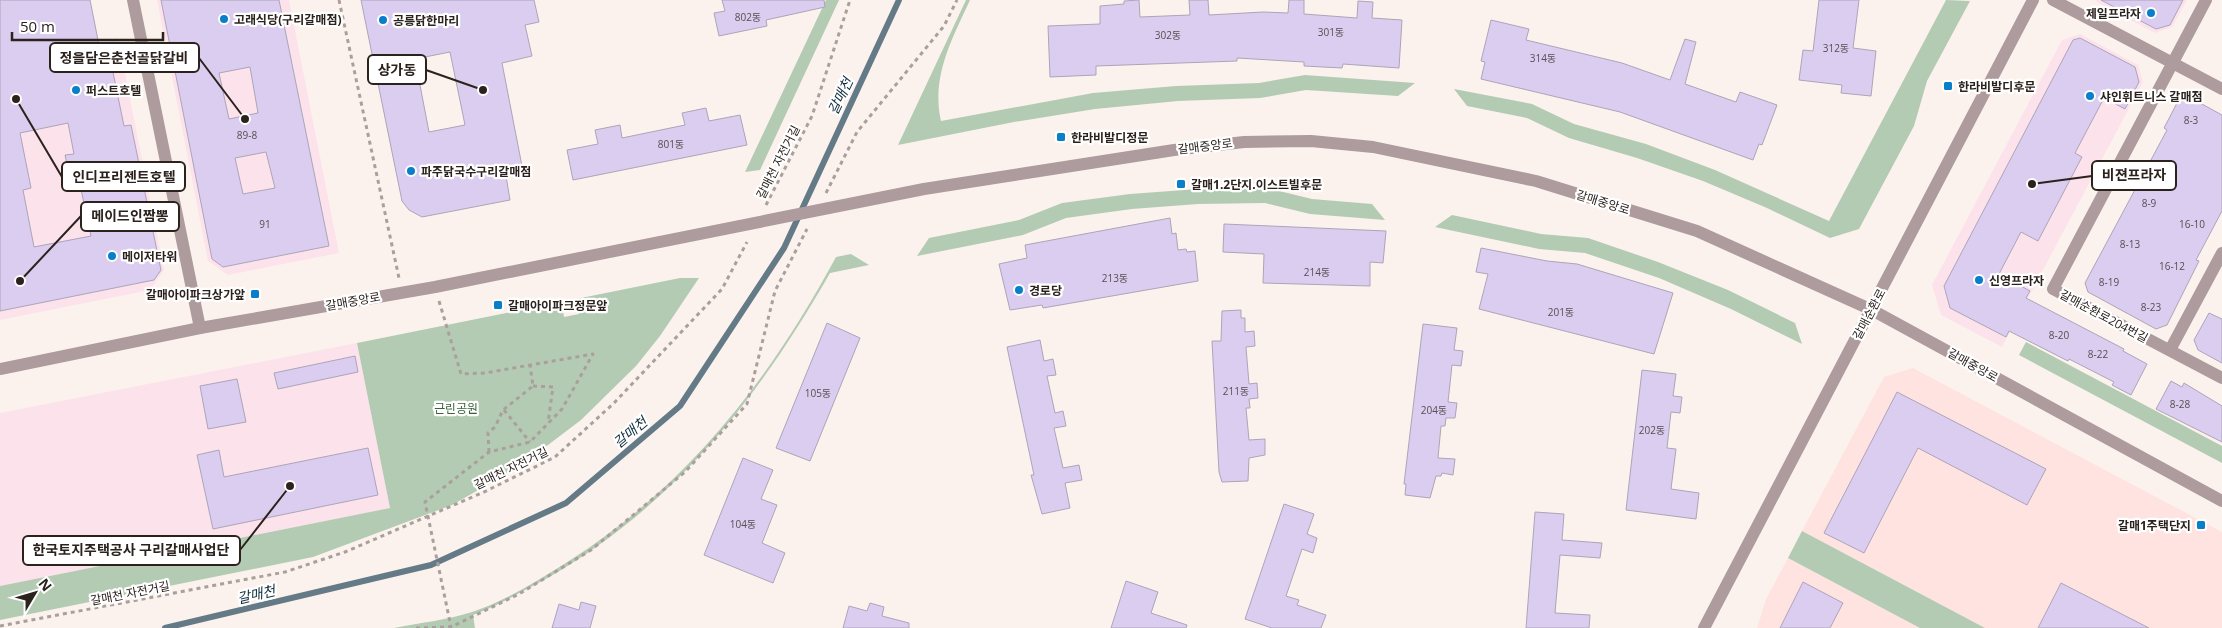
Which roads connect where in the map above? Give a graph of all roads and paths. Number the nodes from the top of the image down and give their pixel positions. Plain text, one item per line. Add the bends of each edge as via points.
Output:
1 (133, 0) edge
2 (339, 0) edge
3 (850, 0) edge
4 (957, 0) edge
5 (2033, 0) edge
6 (2053, 0) edge
7 (2206, 0) edge
8 (2173, 62) junction
9 (2222, 89) edge
10 (825, 194) dead end
11 (762, 211) dead end
12 (811, 220) dead end
13 (749, 237) dead end
14 (2222, 253) edge
15 (435, 287) junction
16 (402, 292) junction
17 (1872, 310) junction
18 (200, 328) junction
19 (2170, 350) junction
20 (530, 365) junction
21 (0, 369) edge
22 (2222, 378) edge
23 (533, 386) junction
24 (504, 410) junction
25 (547, 424) junction
26 (530, 442) junction
27 (489, 452) junction
28 (2222, 500) edge
29 (428, 516) junction
30 (0, 626) edge
31 (416, 628) edge
32 (451, 628) edge
33 (1704, 628) edge

1 - 18 street
2 - 16 path
3 - 11 path, 갈매천 자전거길 via 812,116
4 - 10 path via 944,26 857,132
5 - 17 street, 갈매순환로
6 - 8 street
7 - 8 street, 갈매순환로204번길
8 - 9 street
8 - 19 street, 갈매순환로204번길 via 2053,289
12 - 32 path via 775,291 747,404 685,472 591,550 520,594
13 - 29 path, 갈매천 자전거길 via 722,289 614,403 555,457
14 - 19 street
15 - 16 street, 갈매중앙로
15 - 17 street, 갈매중앙로 via 924,189 1174,150 1244,142 1310,141 1373,147 1536,181 1696,231
15 - 20 path via 461,374
16 - 18 street, 갈매중앙로
17 - 28 street, 갈매중앙로
17 - 33 street, 갈매순환로
18 - 21 street, 갈매중앙로
19 - 22 street, 갈매순환로204번길
20 - 23 path
20 - 25 path via 594,354 562,409
23 - 24 path
23 - 25 path via 553,387
24 - 26 path
24 - 27 path via 488,433
25 - 26 path
26 - 27 path
27 - 29 path via 425,502
29 - 30 path, 갈매천 자전거길 via 345,552 285,572
29 - 32 path
31 - 32 path

